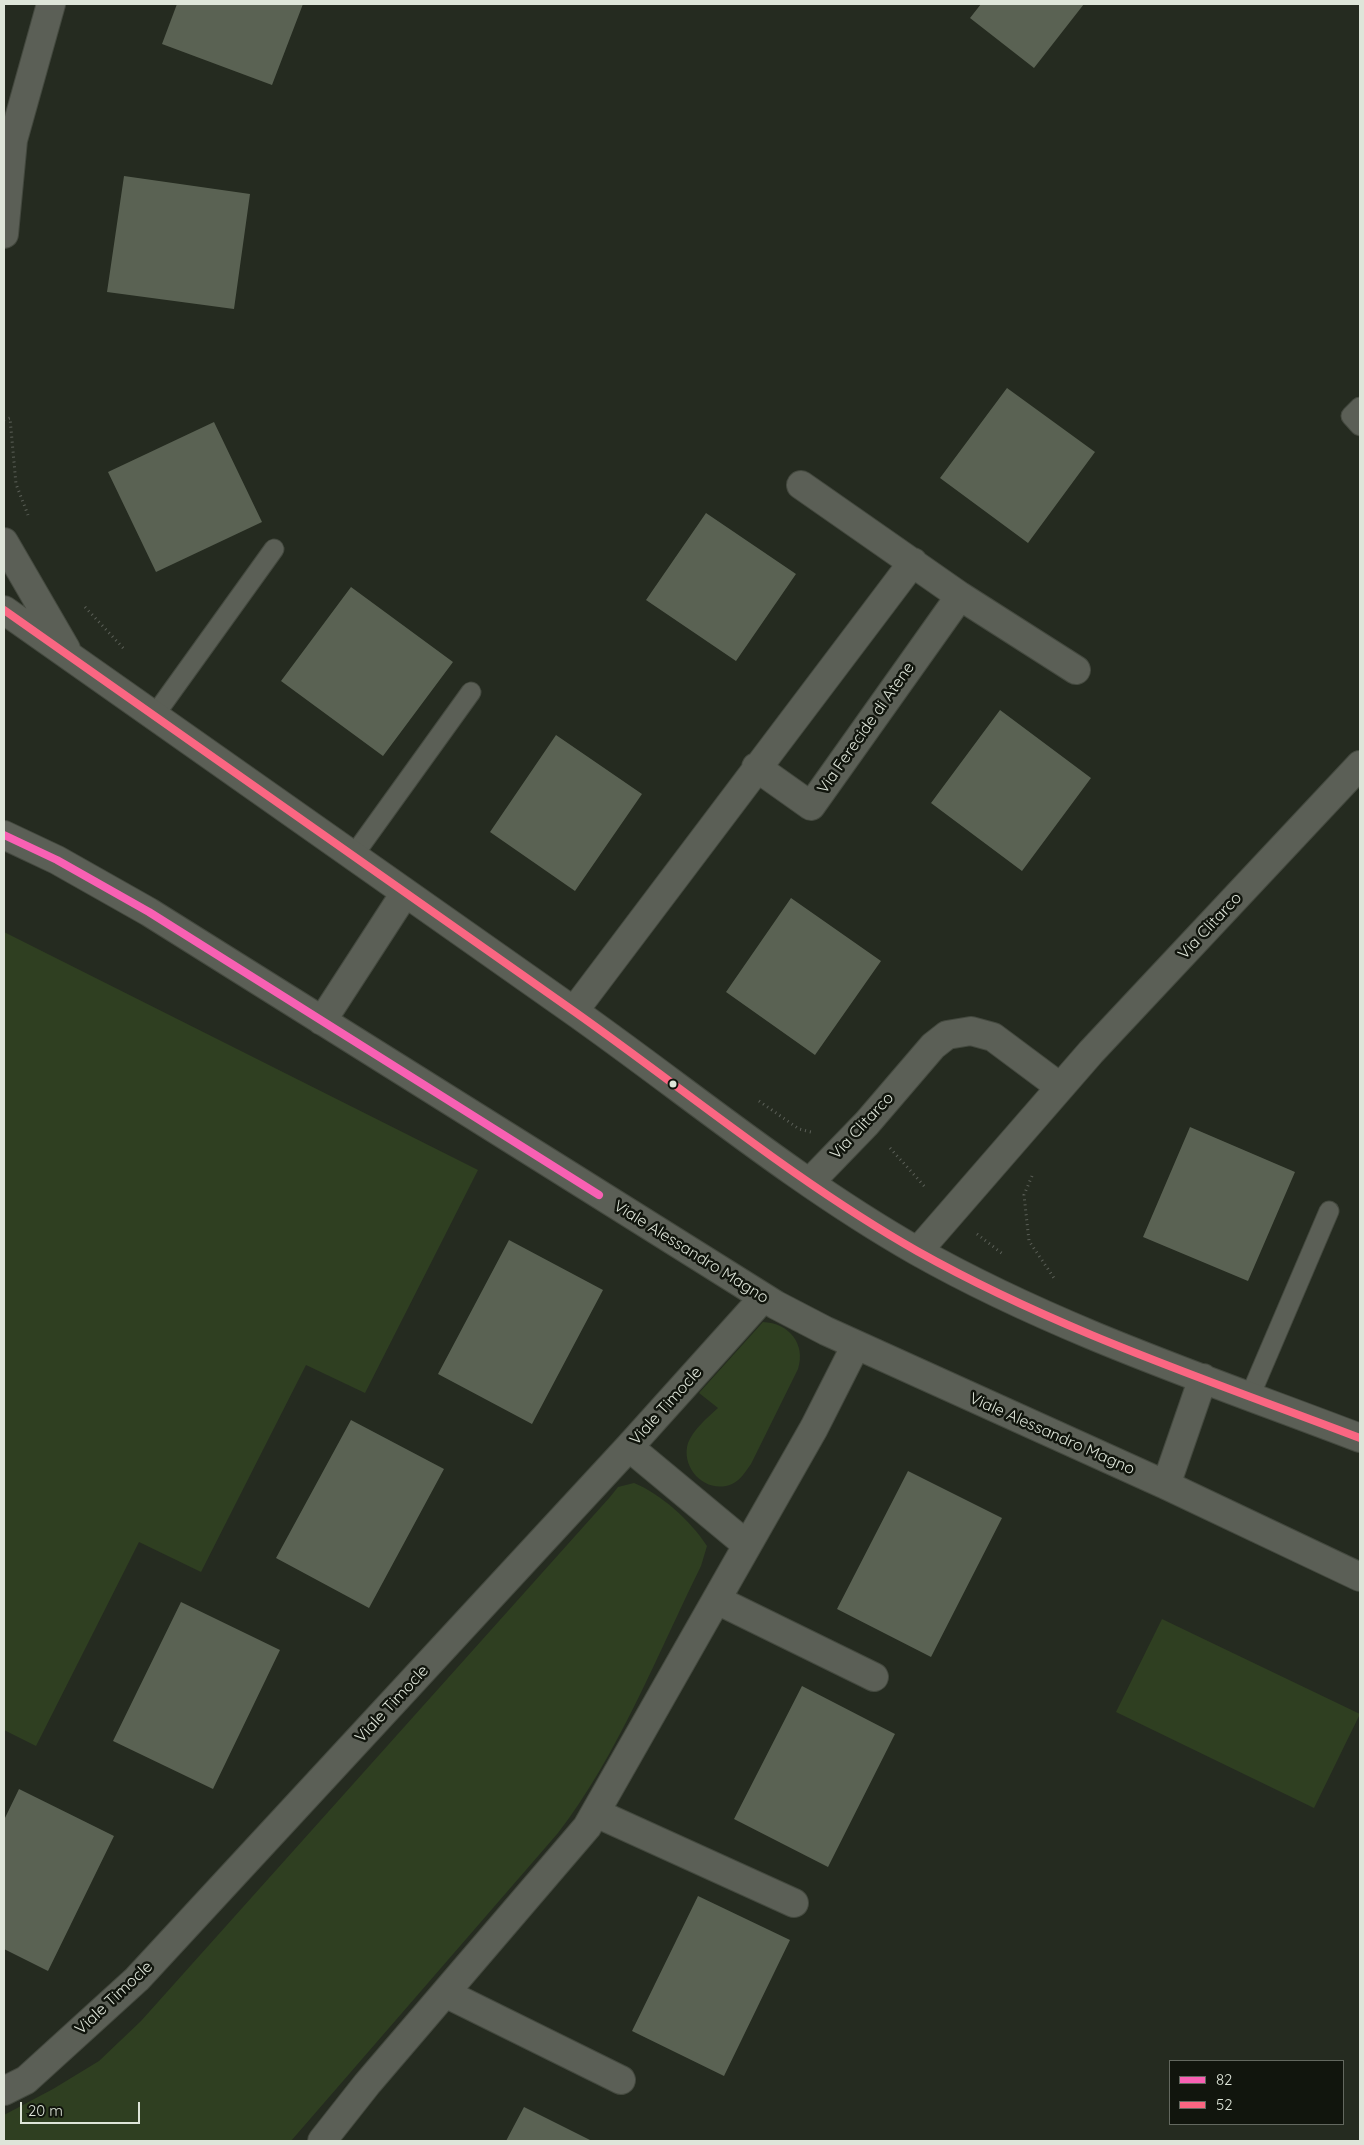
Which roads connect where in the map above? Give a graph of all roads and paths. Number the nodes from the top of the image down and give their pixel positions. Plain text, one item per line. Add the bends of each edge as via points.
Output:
1 (51, 4) edge
2 (4, 234) edge
3 (1360, 407) edge
4 (1360, 426) edge
5 (801, 485) dead end
6 (4, 542) edge
7 (274, 549) dead end
8 (913, 562) junction
9 (960, 596) junction
10 (4, 610) edge
11 (72, 658) junction
12 (1076, 670) dead end
13 (471, 692) dead end
14 (154, 716) junction
15 (1360, 765) edge
16 (756, 768) junction
17 (4, 835) edge
18 (353, 856) junction
19 (405, 893) junction
20 (574, 1011) junction
21 (322, 1021) junction
22 (1060, 1088) junction
23 (868, 1123) junction
24 (1035, 1167) dead end
25 (810, 1182) junction
26 (1329, 1212) dead end
27 (950, 1214) junction
28 (918, 1251) junction
29 (1007, 1257) dead end
30 (1043, 1275) dead end
31 (1051, 1276) junction
32 (1058, 1281) dead end
33 (763, 1298) junction
34 (856, 1345) junction
35 (1203, 1378) junction
36 (1250, 1396) junction
37 (1360, 1438) edge
38 (629, 1447) junction
39 (1166, 1485) junction
40 (748, 1545) junction
41 (1360, 1577) edge
42 (717, 1600) junction
43 (874, 1677) dead end
44 (596, 1812) junction
45 (794, 1903) dead end
46 (444, 1993) junction
47 (621, 2080) dead end
48 (4, 2091) edge
49 (322, 2141) edge

1 - 2 street via 13,140
3 - 4 lane via 1351,416
5 - 8 street
6 - 11 street
7 - 14 lane
8 - 9 street
8 - 16 street
9 - 12 street
9 - 16 street, Via Ferecide di Atene via 811,806
10 - 11 street
11 - 14 street
13 - 18 lane
14 - 18 street
15 - 22 street, Via Clitarco
16 - 20 street
17 - 21 street, Viale Alessandro Magno via 117,894
18 - 19 street
19 - 20 street
19 - 21 street
20 - 25 street
21 - 33 street, Viale Alessandro Magno
22 - 23 street, Via Clitarco via 994,1037 971,1031 957,1032 933,1046
22 - 27 street, Via Clitarco
23 - 25 street, Via Clitarco
23 - 27 path
24 - 31 path via 1024,1195 1029,1241
25 - 28 street
26 - 36 lane
27 - 28 street, Via Clitarco
27 - 29 path
28 - 35 street via 1042,1313
30 - 31 path
31 - 32 path
33 - 34 street, Viale Alessandro Magno
33 - 38 street, Viale Timocle
34 - 39 street, Viale Alessandro Magno
34 - 40 street
35 - 36 street
35 - 39 street
36 - 37 street
38 - 40 street
38 - 48 street, Viale Timocle via 137,1979 26,2080
39 - 41 street, Viale Alessandro Magno
40 - 42 street
42 - 43 street
42 - 44 street
44 - 45 street
44 - 46 street via 588,1827
46 - 47 street
46 - 49 street

